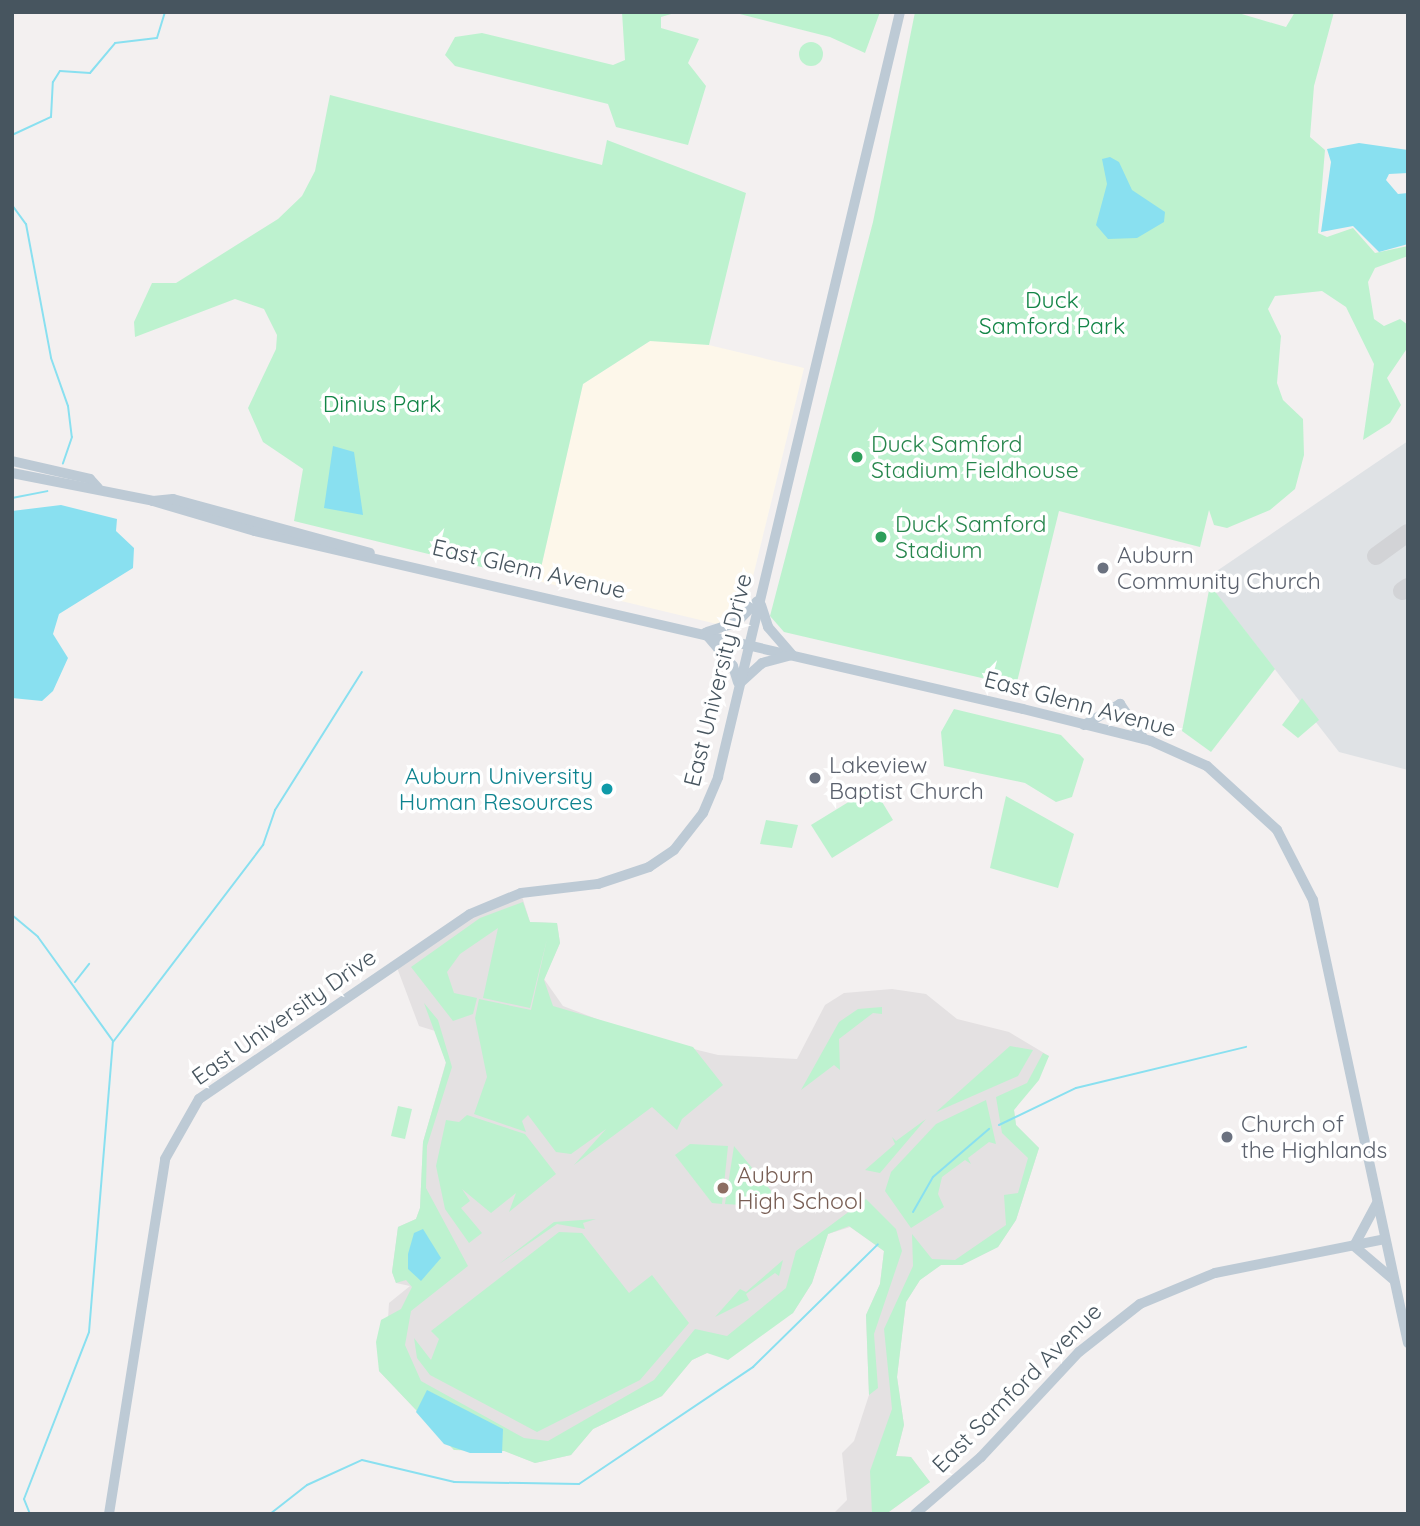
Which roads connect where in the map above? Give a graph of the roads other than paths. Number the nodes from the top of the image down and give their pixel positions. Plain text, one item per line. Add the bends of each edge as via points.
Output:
1 (900, 12) edge
2 (12, 461) edge
3 (12, 473) edge
4 (97, 488) junction
5 (760, 597) junction
6 (704, 632) junction
7 (748, 643) junction
8 (792, 654) junction
9 (739, 685) junction
10 (1084, 725) junction
11 (1146, 740) junction
12 (1378, 1201) junction
13 (1385, 1239) junction
14 (1354, 1246) junction
15 (1394, 1280) junction
16 (1408, 1343) edge
17 (109, 1514) edge
18 (915, 1514) edge

1 - 5 main road, East University Drive
2 - 4 main road, East Glenn Avenue via 90,479
3 - 4 main road, East Glenn Avenue
4 - 6 main road, East Glenn Avenue via 231,525
5 - 6 main road via 737,622
5 - 7 main road, East University Drive
5 - 8 main road via 763,619
6 - 7 main road, East Glenn Avenue
6 - 9 main road via 733,666
7 - 8 main road, East Glenn Avenue
7 - 9 main road, East University Drive
8 - 9 main road via 762,663
8 - 10 main road, East Glenn Avenue
9 - 17 main road, East University Drive via 710,799 662,859 628,876 521,894 483,907 241,1068 184,1118 165,1159
10 - 11 main road, East Glenn Avenue
10 - 11 main road via 1120,704
11 - 12 main road, East Glenn Avenue via 1227,780 1262,812 1294,856 1320,923
12 - 13 main road, East Glenn Avenue
12 - 14 main road
13 - 14 main road, East Samford Avenue
13 - 15 main road, East Glenn Avenue
14 - 15 main road
14 - 18 main road, East Samford Avenue via 1203,1276 1132,1308
15 - 16 main road, East Glenn Avenue

